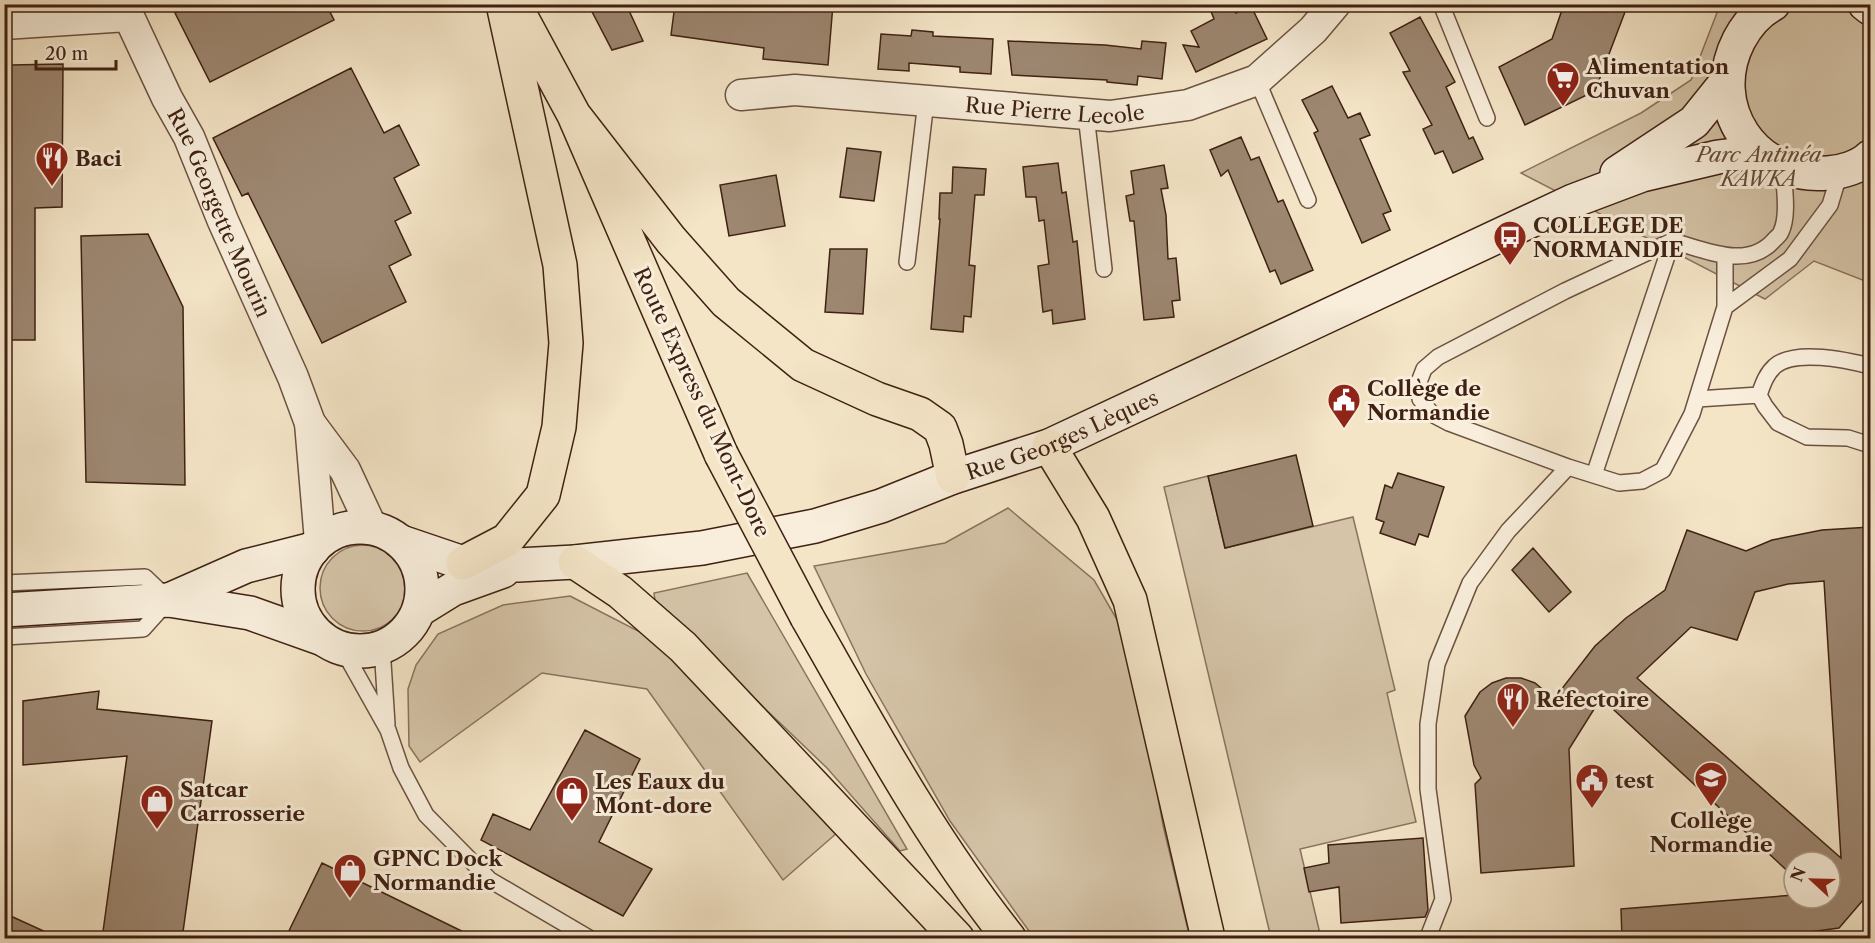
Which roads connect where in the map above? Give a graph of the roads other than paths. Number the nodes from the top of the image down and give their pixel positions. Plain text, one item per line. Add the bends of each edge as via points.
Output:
1 (503, 4) edge
2 (514, 4) edge
3 (1335, 4) edge
4 (1441, 4) edge
5 (1865, 4) edge
6 (1767, 6) edge
7 (1870, 8) edge
8 (126, 10) edge
9 (4, 24) edge
10 (1257, 80) junction
11 (1727, 81) junction
12 (741, 95) dead end
13 (926, 101) junction
14 (1086, 115) junction
15 (574, 116) junction
16 (1487, 118) dead end
17 (1771, 160) junction
18 (1862, 163) edge
19 (1308, 200) dead end
20 (1573, 201) junction
21 (1672, 241) junction
22 (1725, 256) junction
23 (908, 262) dead end
24 (1104, 269) dead end
25 (1725, 307) junction
26 (1870, 366) edge
27 (1759, 395) junction
28 (1697, 399) junction
29 (310, 423) junction
30 (1870, 445) edge
31 (1049, 446) junction
32 (1568, 467) junction
33 (1594, 475) junction
34 (953, 477) junction
35 (372, 528) junction
36 (401, 542) junction
37 (316, 545) junction
38 (575, 562) junction
39 (463, 563) junction
40 (518, 565) junction
41 (4, 583) edge
42 (169, 600) junction
43 (4, 610) edge
44 (418, 610) junction
45 (4, 638) edge
46 (333, 644) junction
47 (382, 647) junction
48 (388, 730) junction
49 (589, 939) edge
50 (957, 939) edge
51 (1009, 939) edge
52 (1208, 939) edge
53 (1431, 939) edge

1 - 39 main road via 560,265 566,343 559,427 543,495 507,540
2 - 15 main road, Route Express du Mont-Dore
3 - 10 street, Rue Pierre Lecole via 1313,30
4 - 16 lane
5 - 7 main road
6 - 11 main road via 1740,37
8 - 9 street
8 - 29 street, Rue Georgette Mourin via 189,138
10 - 14 street, Rue Pierre Lecole via 1188,105 1110,116
10 - 19 lane
11 - 17 main road via 1729,101 1744,138
11 - 20 main road, Rue Georges Lèques via 1694,122
12 - 13 street, Rue Pierre Lecole via 795,90
13 - 14 street, Rue Pierre Lecole
13 - 23 lane
14 - 24 lane
15 - 34 main road via 671,240 726,302 802,365 920,414 940,428
15 - 51 main road, Route Express du Mont-Dore, bridge via 721,454 807,617 895,771 978,900
17 - 18 main road via 1811,175
17 - 20 main road, Rue Georges Lèques via 1718,157 1642,176
17 - 22 lane via 1785,209 1781,232 1767,249 1749,256
18 - 25 lane via 1790,259
20 - 31 main road, Rue Georges Lèques
21 - 22 lane
21 - 32 lane via 1565,291 1438,357 1424,369 1419,382 1420,399 1432,414
21 - 33 lane
22 - 25 lane
25 - 28 lane
26 - 27 lane via 1842,359 1792,357 1776,365
27 - 28 lane
27 - 30 lane via 1778,423 1807,437 1848,438
28 - 33 lane via 1663,470 1642,480 1619,483
29 - 35 street, Rue Georgette Mourin via 345,470
29 - 37 street, Rue Georgette Mourin
31 - 34 main road, Rue Georges Lèques
31 - 52 main road via 1093,518 1130,600
32 - 33 lane
32 - 53 lane via 1508,531 1470,583 1437,664 1428,724 1428,789 1443,899
34 - 38 main road, Rue Georges Lèques via 881,506 815,526 702,548
35 - 36 main road
35 - 37 main road via 336,531
36 - 39 main road, Rue Georges Lèques
36 - 44 main road via 413,556 420,574
37 - 42 main road via 246,567
37 - 46 main road via 302,566 300,606 309,625
38 - 40 main road, Rue Georges Lèques
38 - 50 main road via 620,592 683,647
39 - 40 main road, Rue Georges Lèques
40 - 44 main road, Rue Georges Lèques via 453,589
41 - 42 lane via 145,577
42 - 43 main road
42 - 45 lane via 143,629
42 - 46 main road via 250,613
44 - 47 main road via 410,626
46 - 47 main road via 362,651
46 - 48 lane
47 - 48 lane
48 - 49 lane via 401,768 426,815 490,880

